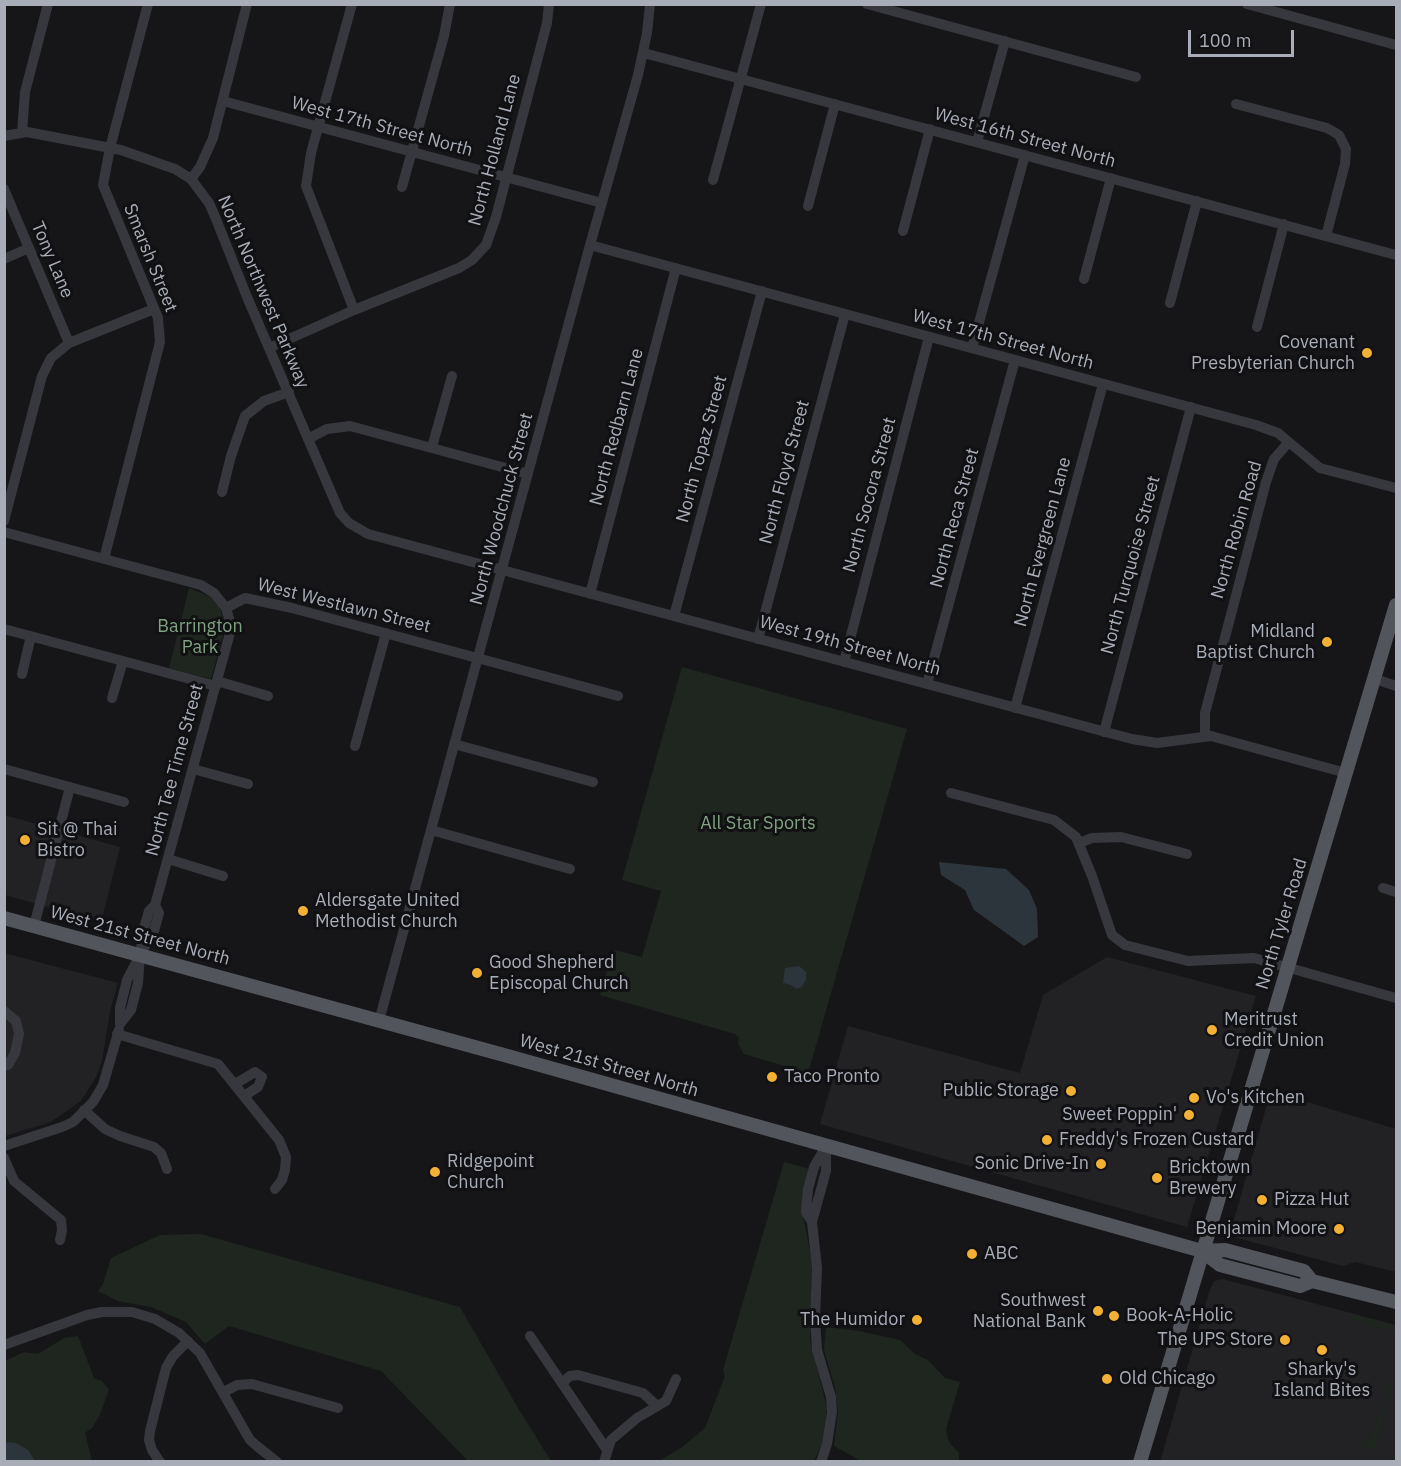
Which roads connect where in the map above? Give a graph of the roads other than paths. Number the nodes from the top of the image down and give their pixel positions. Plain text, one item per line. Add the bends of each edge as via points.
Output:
1 (48, 4) edge
2 (148, 4) edge
3 (248, 4) edge
4 (352, 4) edge
5 (450, 4) edge
6 (549, 4) edge
7 (650, 4) edge
8 (760, 4) edge
9 (867, 4) edge
10 (1247, 4) edge
11 (1005, 41) junction
12 (1396, 45) edge
13 (644, 53) junction
14 (1136, 76) dead end
15 (740, 79) junction
16 (223, 101) junction
17 (835, 104) junction
18 (1236, 104) dead end
19 (318, 127) junction
20 (930, 129) junction
21 (22, 133) junction
22 (4, 136) edge
23 (977, 142) junction
24 (110, 148) junction
25 (412, 152) junction
26 (1025, 155) junction
27 (506, 177) junction
28 (1111, 178) junction
29 (191, 179) junction
30 (713, 180) dead end
31 (402, 187) dead end
32 (4, 189) edge
33 (1197, 201) junction
34 (602, 203) junction
35 (808, 206) dead end
36 (1284, 225) junction
37 (903, 231) dead end
38 (1326, 236) junction
39 (590, 245) junction
40 (29, 248) junction
41 (1396, 255) edge
42 (4, 259) edge
43 (676, 268) junction
44 (1084, 279) dead end
45 (762, 291) junction
46 (1170, 303) dead end
47 (154, 309) junction
48 (354, 310) junction
49 (845, 314) junction
50 (1257, 327) dead end
51 (929, 337) junction
52 (69, 343) junction
53 (269, 348) junction
54 (972, 348) junction
55 (1015, 360) junction
56 (452, 376) dead end
57 (1103, 384) junction
58 (289, 392) junction
59 (1191, 407) junction
60 (308, 439) junction
61 (1288, 443) junction
62 (432, 447) junction
63 (528, 474) junction
64 (1396, 489) edge
65 (222, 492) dead end
66 (4, 521) edge
67 (349, 523) joint
68 (4, 532) edge
69 (104, 559) junction
70 (502, 570) junction
71 (590, 594) junction
72 (1396, 604) edge
73 (226, 608) junction
74 (674, 616) junction
75 (4, 629) edge
76 (386, 633) junction
77 (31, 636) junction
78 (758, 639) junction
79 (478, 658) junction
80 (123, 661) junction
81 (844, 662) junction
82 (22, 674) dead end
83 (1375, 679) junction
84 (216, 683) junction
85 (927, 684) junction
86 (1396, 686) edge
87 (268, 696) dead end
88 (618, 696) dead end
89 (112, 698) dead end
90 (1015, 708) junction
91 (1104, 732) junction
92 (1205, 736) junction
93 (454, 744) junction
94 (355, 746) dead end
95 (193, 769) junction
96 (4, 770) edge
97 (1346, 773) junction
98 (593, 782) dead end
99 (248, 784) dead end
100 (70, 787) junction
101 (951, 793) dead end
102 (124, 802) dead end
103 (431, 830) junction
104 (1079, 843) junction
105 (1187, 854) dead end
106 (168, 859) junction
107 (570, 869) dead end
108 (223, 876) dead end
109 (1383, 888) dead end
110 (1396, 892) edge
111 (4, 918) edge
112 (34, 926) junction
113 (140, 955) junction
114 (1288, 967) junction
115 (1396, 998) edge
116 (4, 1011) edge
117 (379, 1021) junction
118 (119, 1029) junction
119 (4, 1066) edge
120 (235, 1084) junction
121 (244, 1096) junction
122 (84, 1110) junction
123 (4, 1146) edge
124 (826, 1146) junction
125 (4, 1158) edge
126 (167, 1169) dead end
127 (275, 1189) dead end
128 (60, 1240) dead end
129 (1203, 1251) junction
130 (1396, 1302) edge
131 (530, 1336) dead end
132 (188, 1341) junction
133 (4, 1345) edge
134 (676, 1379) dead end
135 (562, 1383) junction
136 (224, 1392) junction
137 (657, 1406) junction
138 (338, 1408) dead end
139 (607, 1450) junction
140 (160, 1461) edge
141 (278, 1461) edge
142 (604, 1461) edge
143 (820, 1461) edge
144 (1140, 1461) edge

1 - 21 street via 25,92
2 - 24 street, Smarsh Street
3 - 16 street
4 - 19 street
5 - 25 street
6 - 27 street, North Holland Lane via 548,23
7 - 13 street, North Woodchuck Street
8 - 15 street
9 - 11 street
10 - 12 street
11 - 14 street
11 - 23 street
13 - 15 street, West 16th Street North
13 - 34 street, North Woodchuck Street
15 - 17 street, West 16th Street North
15 - 30 street
16 - 19 street, West 17th Street North
16 - 29 street via 213,138
17 - 20 street, West 16th Street North
17 - 35 street
18 - 38 street via 1327,128 1339,135 1346,149 1345,164
19 - 25 street, West 17th Street North
19 - 48 street via 306,186
20 - 23 street, West 16th Street North
20 - 37 street
21 - 22 street
21 - 24 street
23 - 26 street, West 16th Street North
24 - 29 street via 160,163
24 - 47 street, Smarsh Street via 103,185
25 - 27 street, West 17th Street North
25 - 31 street
26 - 28 street, West 16th Street North
26 - 54 street
27 - 34 street, West 17th Street North
27 - 48 street, North Holland Lane via 486,245 472,260
28 - 33 street, West 16th Street North
28 - 44 street
29 - 53 street, North Northwest Parkway via 209,203
32 - 40 street, Tony Lane
33 - 36 street, West 16th Street North
33 - 46 street
34 - 39 street, North Woodchuck Street
36 - 38 street, West 16th Street North
36 - 50 street
38 - 41 street, West 16th Street North
39 - 43 street, West 17th Street North
39 - 63 street, North Woodchuck Street
40 - 42 street
40 - 52 street, Tony Lane
43 - 45 street, West 17th Street North
43 - 71 street, North Redbarn Lane
45 - 49 street, West 17th Street North
45 - 74 street, North Topaz Street
47 - 52 street
47 - 69 street, Smarsh Street via 160,342
48 - 53 street, North Holland Lane
49 - 51 street, West 17th Street North
49 - 78 street, North Floyd Street
51 - 54 street, West 17th Street North
51 - 81 street, North Socora Street
52 - 66 street via 51,358 42,376
53 - 58 street, North Northwest Parkway
54 - 55 street, West 17th Street North
55 - 57 street, West 17th Street North
55 - 85 street, North Reca Street
56 - 62 street
57 - 59 street, West 17th Street North
57 - 90 street, North Evergreen Lane
58 - 60 street, North Northwest Parkway
58 - 65 street via 264,401 245,416
59 - 61 street, West 17th Street North via 1278,433
59 - 91 street, North Turquoise Street
60 - 62 street via 327,429 350,426
60 - 67 street, North Northwest Parkway via 340,513
61 - 64 street, West 17th Street North via 1320,468
61 - 92 street, North Robin Road via 1274,459 1266,482 1205,713
62 - 63 street
63 - 70 street, North Woodchuck Street
67 - 70 street, West 19th Street North via 387,540
68 - 69 street
69 - 73 street via 201,585 214,592
70 - 71 street, West 19th Street North
70 - 79 street, North Woodchuck Street
71 - 74 street, West 19th Street North
72 - 83 main road, North Tyler Road
73 - 76 street, West Westlawn Street via 245,598
73 - 84 street, North Tee Time Street via 230,633
74 - 78 street, West 19th Street North
75 - 77 street
76 - 79 street, West Westlawn Street
76 - 94 street
77 - 80 street
77 - 82 street
78 - 81 street, West 19th Street North
79 - 88 street, West Westlawn Street
79 - 93 street, North Woodchuck Street
80 - 84 street
80 - 89 street
81 - 85 street, West 19th Street North
83 - 86 street
83 - 97 main road, North Tyler Road
84 - 87 street
84 - 95 street, North Tee Time Street
85 - 90 street, West 19th Street North
90 - 91 street, West 19th Street North
91 - 92 street, West 19th Street North via 1157,743
92 - 97 street, West 19th Street North
93 - 98 street
93 - 103 street, North Woodchuck Street
95 - 99 street
95 - 106 street, North Tee Time Street
96 - 100 street
97 - 114 main road, North Tyler Road
100 - 102 street
100 - 112 street
101 - 104 street via 1054,820
103 - 107 street
103 - 117 street, North Woodchuck Street
104 - 105 street via 1092,838 1121,837
104 - 114 street via 1108,927 1125,945 1188,961 1254,958
106 - 108 street
106 - 113 street, North Tee Time Street via 155,905 159,913 154,931
109 - 110 street
111 - 112 main road, West 21st Street North
112 - 113 main road, West 21st Street North
113 - 117 main road, West 21st Street North
113 - 118 street, North Tee Time Street via 127,980
114 - 115 street
114 - 129 main road, North Tyler Road
116 - 119 street via 16,1022 19,1034 15,1053
117 - 124 main road, West 21st Street North
118 - 120 street via 218,1064
118 - 122 street, North Tee Time Street via 103,1085
120 - 121 street
120 - 121 street via 255,1072 262,1077 258,1087
121 - 127 street via 279,1140 286,1157 282,1180
122 - 123 street, North Tee Time Street via 62,1127
122 - 126 street via 105,1129 154,1147
124 - 129 main road, West 21st Street North
124 - 143 street via 814,1167 806,1212 812,1222 818,1268 817,1350 832,1412
125 - 128 street via 14,1181 61,1220
129 - 130 main road, West 21st Street North via 1225,1250 1304,1271 1312,1281
129 - 144 main road, North Tyler Road
131 - 135 street
132 - 133 street via 168,1325 143,1314 110,1312 87,1315
132 - 136 street
132 - 140 street via 166,1368 150,1431 152,1450
134 - 137 street via 666,1401
135 - 137 street via 578,1375 643,1393
135 - 139 street
136 - 138 street via 237,1385 252,1384
136 - 141 street via 250,1440
137 - 139 street via 615,1436
139 - 142 street

